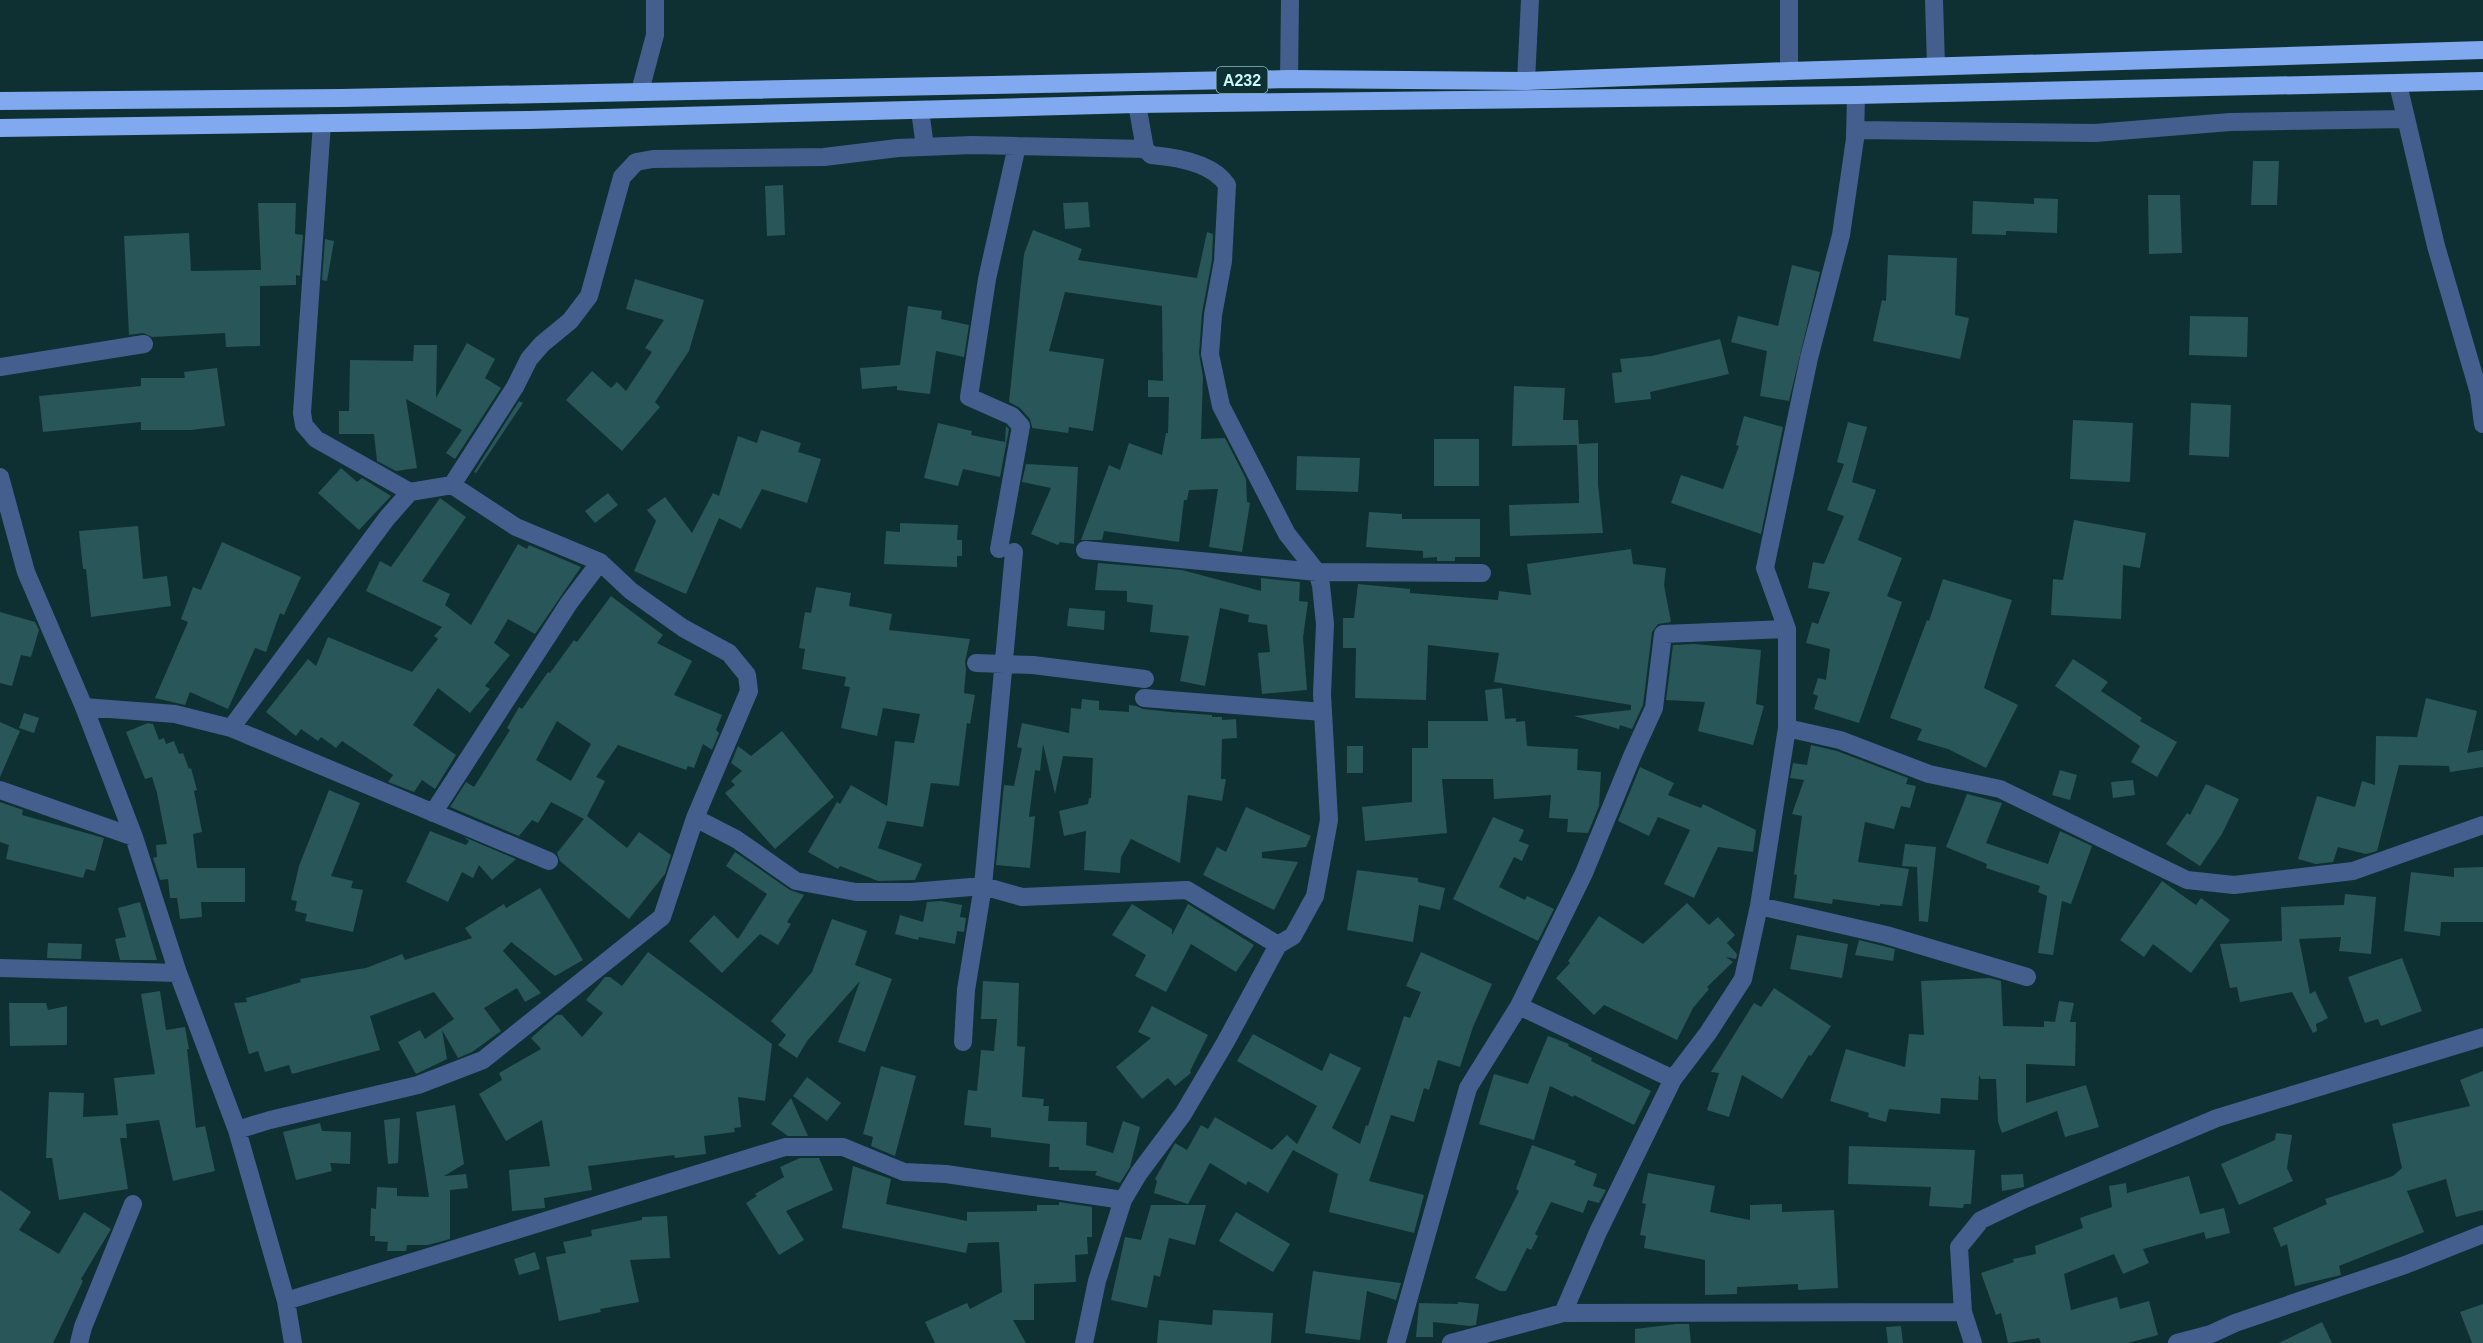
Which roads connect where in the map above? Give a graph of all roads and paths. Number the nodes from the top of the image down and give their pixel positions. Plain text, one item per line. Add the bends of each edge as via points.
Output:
1 (655, 0) edge
2 (1290, 0) edge
3 (1530, 0) edge
4 (1789, 0) edge
5 (1934, 0) edge
6 (2483, 50) edge
7 (1936, 66) junction
8 (1790, 71) junction
9 (1289, 79) junction
10 (1526, 81) junction
11 (2483, 81) edge
12 (1034, 84) junction
13 (2397, 84) junction
14 (640, 91) junction
15 (1856, 95) junction
16 (0, 101) edge
17 (1137, 104) junction
18 (1033, 107) junction
19 (920, 110) junction
20 (2406, 119) junction
21 (322, 123) junction
22 (0, 128) edge
23 (1855, 130) junction
24 (1017, 146) junction
25 (925, 147) junction
26 (1145, 149) junction
27 (144, 345) dead end
28 (0, 368) edge
29 (2483, 424) edge
30 (0, 477) edge
31 (452, 485) junction
32 (410, 492) junction
33 (1085, 550) dead end
34 (600, 562) junction
35 (1317, 572) junction
36 (1482, 573) dead end
37 (1787, 629) junction
38 (976, 663) dead end
39 (1004, 663) junction
40 (1145, 679) dead end
41 (1144, 698) dead end
42 (84, 707) junction
43 (1323, 712) junction
44 (231, 728) junction
45 (1786, 729) junction
46 (0, 790) edge
47 (433, 813) junction
48 (695, 818) junction
49 (2483, 825) edge
50 (134, 837) junction
51 (549, 861) dead end
52 (983, 886) junction
53 (1759, 906) junction
54 (1278, 945) junction
55 (0, 968) edge
56 (178, 973) junction
57 (2027, 977) dead end
58 (1519, 1006) junction
59 (2483, 1037) edge
60 (963, 1042) dead end
61 (1673, 1079) junction
62 (237, 1130) junction
63 (1123, 1200) junction
64 (133, 1204) dead end
65 (2483, 1234) edge
66 (286, 1301) junction
67 (1963, 1312) junction
68 (1563, 1313) junction
69 (79, 1343) edge
70 (293, 1343) edge
71 (1084, 1343) edge
72 (1396, 1343) edge
73 (1451, 1343) edge
74 (1973, 1343) edge
75 (2177, 1343) edge

1 - 14 street via 655,35
2 - 9 street
3 - 10 street
4 - 8 street
5 - 7 street
6 - 7 highway, A232
7 - 8 highway, A232
8 - 10 highway, A232
9 - 10 highway, A232
9 - 12 highway, A232
11 - 13 highway, A232
12 - 14 highway, A232
12 - 18 highway
13 - 15 highway, A232
13 - 20 street
14 - 16 highway, A232
15 - 17 highway, A232
15 - 23 street
17 - 18 highway, A232
17 - 26 street
18 - 19 highway, A232
19 - 21 highway, A232
19 - 25 street
20 - 23 street via 2230,122 2095,133
20 - 29 street via 2436,246 2479,393
21 - 22 highway, A232
21 - 32 street via 304,425 316,439
23 - 37 street via 1841,235 1809,358 1765,568
24 - 25 street
24 - 26 street
24 - 39 street via 987,279 969,397 1012,416 1021,426 1007,550
25 - 31 street via 824,157 735,156 636,162 622,177 589,296 570,321 529,359
26 - 35 street via 1151,155 1171,157 1212,171 1227,185 1223,261 1210,354 1221,406 1287,534
27 - 28 street
30 - 42 street via 26,572
31 - 32 street
31 - 34 street via 516,526
32 - 44 street
33 - 35 street
34 - 47 street
34 - 48 street via 631,591 729,654 747,675 749,691
35 - 36 street
35 - 43 street via 1325,624
37 - 45 street
37 - 58 street via 1663,634 1654,708 1584,873
38 - 39 street
39 - 40 street
39 - 52 street
41 - 43 street
42 - 44 street via 175,714
42 - 50 street
43 - 54 street via 1329,820 1315,896 1293,936
44 - 47 street
45 - 49 street via 1840,740 1929,774 2000,789 2187,880 2234,885 2353,872
45 - 53 street
46 - 50 street
47 - 51 street
48 - 52 street via 736,839 796,881 856,892
48 - 62 street via 662,917 483,1060 418,1085
50 - 56 street
52 - 54 street via 1022,897 1187,890
52 - 60 street via 966,990
53 - 57 street via 1886,934
53 - 61 street via 1743,980
54 - 63 street via 1183,1114
55 - 56 street
56 - 62 street
58 - 61 street
58 - 72 street via 1468,1088
59 - 67 street via 2217,1118 1981,1220 1959,1247
61 - 68 street
62 - 66 street
63 - 66 street via 946,1174 904,1172 843,1147 785,1147
63 - 71 street via 1097,1281
64 - 69 street
65 - 75 street via 2405,1265
66 - 70 street
67 - 68 street
67 - 74 street
68 - 73 street

